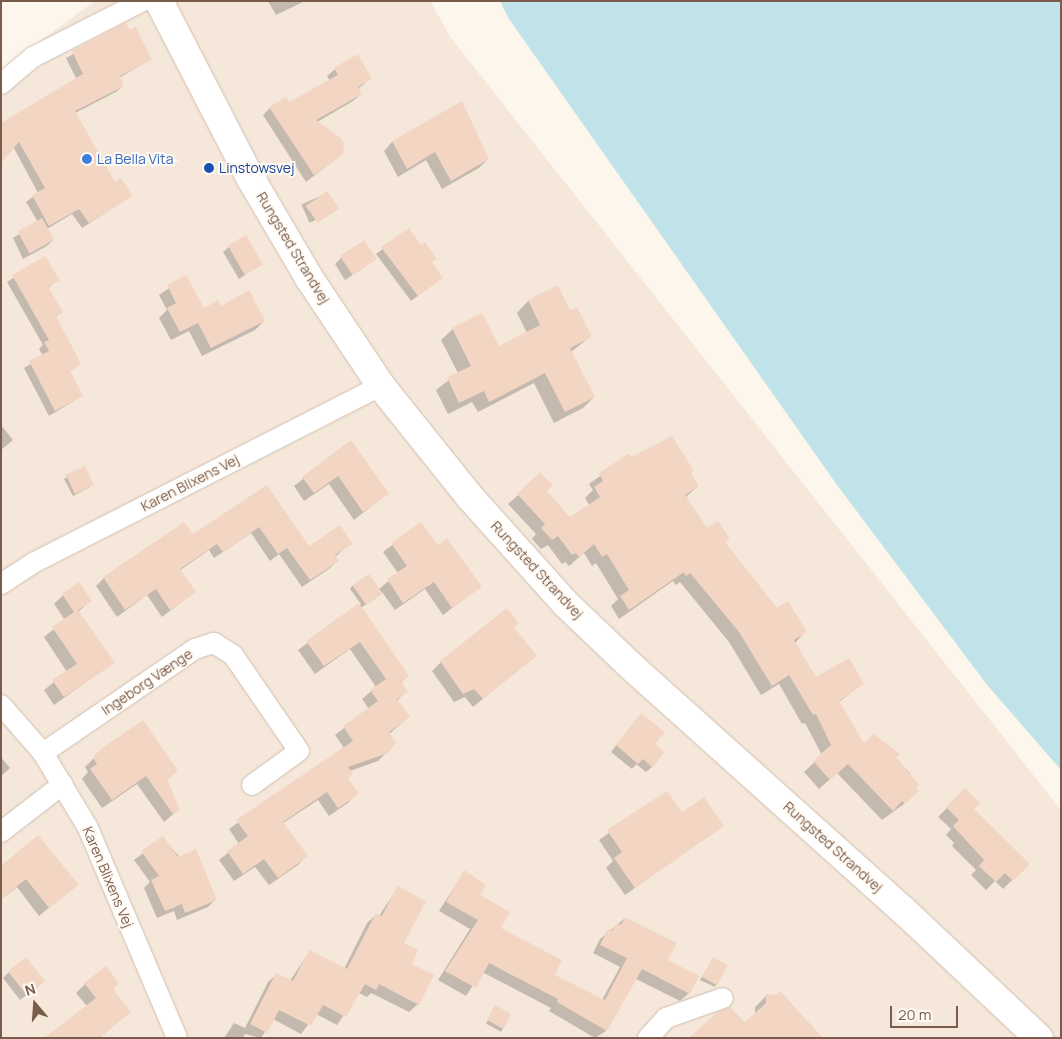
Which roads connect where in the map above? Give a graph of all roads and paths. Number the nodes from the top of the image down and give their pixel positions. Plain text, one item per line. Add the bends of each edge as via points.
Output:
1 (144, 1) edge
2 (159, 1) edge
3 (1, 84) edge
4 (382, 386) junction
5 (1, 584) edge
6 (1, 705) edge
7 (43, 753) junction
8 (63, 784) junction
9 (252, 785) dead end
10 (1, 832) edge
11 (723, 998) dead end
12 (177, 1038) edge
13 (648, 1038) edge
14 (1039, 1038) edge

1 - 3 street via 33,57
2 - 4 main road, Rungsted Strandvej via 251,178 309,278
4 - 5 street, Karen Blixens Vej via 33,563
4 - 14 main road, Rungsted Strandvej via 469,496 566,604
6 - 7 street, Karen Blixens Vej
7 - 8 street, Karen Blixens Vej
7 - 9 street, Ingeborg Vænge via 194,649 214,643 233,655 299,751
8 - 10 street
8 - 12 street, Karen Blixens Vej via 88,828
11 - 13 street via 666,1018

